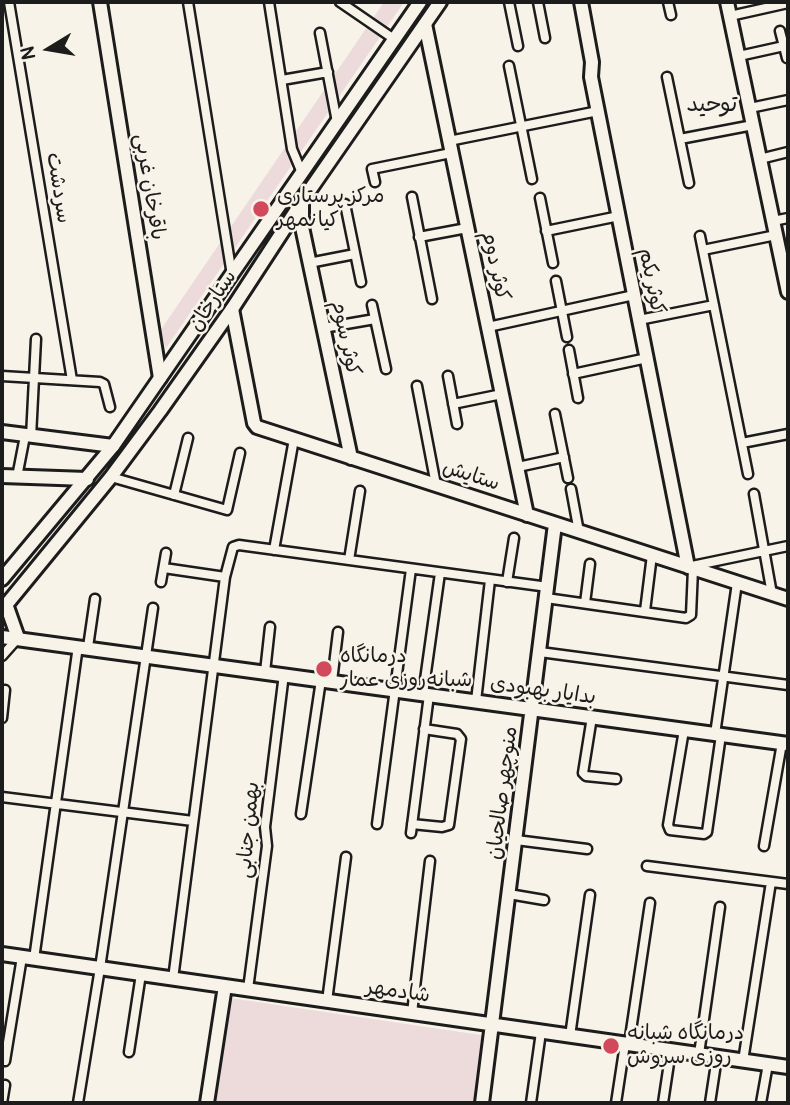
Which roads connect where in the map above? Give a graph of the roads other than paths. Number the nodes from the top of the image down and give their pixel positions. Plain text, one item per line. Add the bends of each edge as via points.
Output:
1 (11, 2) edge
2 (100, 2) edge
3 (188, 2) edge
4 (269, 2) edge
5 (340, 2) edge
6 (420, 2) edge
7 (440, 2) edge
8 (509, 2) edge
9 (538, 2) edge
10 (572, 2) edge
11 (581, 2) edge
12 (668, 2) edge
13 (727, 2) edge
14 (788, 3) edge
15 (2, 4) edge
16 (671, 15) dead end
17 (730, 16) junction
18 (425, 24) junction
19 (780, 31) dead end
20 (320, 33) dead end
21 (545, 38) dead end
22 (394, 39) junction
23 (784, 46) junction
24 (518, 47) dead end
25 (739, 56) junction
26 (787, 58) edge
27 (509, 66) dead end
28 (328, 72) junction
29 (591, 77) junction
30 (667, 77) dead end
31 (282, 80) junction
32 (788, 100) edge
33 (750, 108) junction
34 (598, 111) junction
35 (337, 121) junction
36 (753, 125) junction
37 (522, 127) junction
38 (680, 139) junction
39 (450, 147) junction
40 (788, 152) edge
41 (760, 159) junction
42 (302, 173) junction
43 (532, 179) dead end
44 (375, 182) dead end
45 (689, 183) dead end
46 (293, 186) junction
47 (412, 197) dead end
48 (304, 198) junction
49 (540, 198) dead end
50 (345, 204) dead end
51 (275, 213) junction
52 (619, 216) junction
53 (788, 218) edge
54 (773, 221) junction
55 (293, 225) junction
56 (467, 228) junction
57 (546, 231) junction
58 (776, 235) junction
59 (700, 236) dead end
60 (419, 237) junction
61 (703, 250) junction
62 (355, 254) junction
63 (309, 263) junction
64 (553, 263) dead end
65 (232, 275) junction
66 (556, 281) dead end
67 (361, 282) dead end
68 (788, 292) edge
69 (635, 295) junction
70 (432, 299) dead end
71 (372, 305) dead end
72 (714, 305) junction
73 (232, 309) junction
74 (562, 311) junction
75 (375, 319) junction
76 (639, 320) junction
77 (488, 327) junction
78 (323, 328) junction
79 (567, 337) dead end
80 (36, 339) dead end
81 (569, 350) dead end
82 (647, 358) junction
83 (386, 369) dead end
84 (573, 374) junction
85 (2, 376) edge
86 (448, 376) dead end
87 (34, 378) junction
88 (160, 378) junction
89 (72, 380) junction
90 (417, 386) dead end
91 (502, 394) junction
92 (578, 398) dead end
93 (453, 404) junction
94 (110, 407) dead end
95 (555, 414) dead end
96 (457, 424) dead end
97 (2, 432) edge
98 (788, 434) edge
99 (28, 436) junction
100 (188, 438) dead end
101 (294, 439) junction
102 (741, 443) junction
103 (113, 446) junction
104 (240, 453) dead end
105 (564, 457) junction
106 (351, 458) junction
107 (518, 467) junction
108 (748, 474) dead end
109 (2, 476) edge
110 (17, 477) junction
111 (111, 477) junction
112 (568, 478) dead end
113 (87, 479) junction
114 (436, 485) junction
115 (570, 489) dead end
116 (360, 491) dead end
117 (754, 494) dead end
118 (174, 495) junction
119 (527, 515) junction
120 (555, 524) junction
121 (579, 532) junction
122 (514, 538) dead end
123 (788, 546) edge
124 (274, 550) junction
125 (765, 550) junction
126 (166, 552) dead end
127 (652, 555) junction
128 (349, 560) junction
129 (590, 564) dead end
130 (164, 568) junction
131 (691, 568) junction
132 (411, 569) junction
133 (440, 573) junction
134 (225, 577) junction
135 (2, 579) edge
136 (490, 580) junction
137 (162, 582) dead end
138 (508, 582) junction
139 (737, 583) junction
140 (547, 592) junction
141 (772, 594) junction
142 (95, 599) dead end
143 (788, 600) edge
144 (585, 603) junction
145 (4, 607) edge
146 (153, 608) dead end
147 (645, 611) junction
148 (270, 627) dead end
149 (338, 632) dead end
150 (2, 637) edge
151 (18, 638) junction
152 (83, 647) junction
153 (540, 652) junction
154 (2, 656) edge
155 (147, 656) junction
156 (214, 665) junction
157 (265, 672) junction
158 (284, 674) junction
159 (724, 677) junction
160 (326, 680) junction
161 (788, 685) edge
162 (5, 690) dead end
163 (396, 690) junction
164 (426, 694) junction
165 (476, 701) junction
166 (533, 709) junction
167 (592, 717) junction
168 (2, 718) edge
169 (425, 729) junction
170 (684, 730) junction
171 (718, 734) junction
172 (785, 744) edge
173 (616, 779) dead end
174 (2, 797) edge
175 (55, 804) junction
176 (122, 812) junction
177 (301, 814) dead end
178 (193, 821) junction
179 (377, 824) dead end
180 (516, 840) junction
181 (764, 846) dead end
182 (587, 849) dead end
183 (346, 857) dead end
184 (430, 861) dead end
185 (647, 866) dead end
186 (771, 882) junction
187 (788, 884) edge
188 (509, 894) junction
189 (590, 895) dead end
190 (544, 900) dead end
191 (650, 903) dead end
192 (720, 907) dead end
193 (2, 954) edge
194 (28, 958) junction
195 (100, 968) junction
196 (141, 974) junction
197 (173, 979) junction
198 (225, 986) junction
199 (248, 989) junction
200 (327, 1001) junction
201 (412, 1013) junction
202 (493, 1025) junction
203 (541, 1032) junction
204 (570, 1036) junction
205 (627, 1044) junction
206 (671, 1050) junction
207 (129, 1052) dead end
208 (699, 1054) junction
209 (717, 1057) junction
210 (5, 1061) dead end
211 (744, 1061) junction
212 (768, 1064) junction
213 (788, 1067) edge
214 (5, 1085) dead end
215 (2, 1103) edge
216 (78, 1103) edge
217 (207, 1103) edge
218 (482, 1103) edge
219 (531, 1103) edge
220 (616, 1103) edge
221 (663, 1103) edge
222 (710, 1103) edge
223 (761, 1103) edge

1 - 15 street
1 - 89 street, سردشت
2 - 88 main road, باقرخان غربی
3 - 65 street
4 - 31 street
5 - 22 street
6 - 22 main road, ستارخان
7 - 18 main road, ستارخان
8 - 24 street
9 - 21 street
10 - 29 main road via 584,64
11 - 29 main road, کوثر یکم
12 - 16 street
13 - 17 main road
14 - 17 street
17 - 25 main road
18 - 39 main road, کوثر دوم
18 - 48 main road, ستارخان
19 - 23 street
20 - 28 street
22 - 35 main road, ستارخان
23 - 25 street
23 - 26 street
25 - 33 main road
27 - 37 street
28 - 31 street
28 - 35 street
29 - 34 main road, کوثر یکم
30 - 38 street
31 - 42 street via 292,149
32 - 33 street
33 - 36 main road
34 - 37 street
34 - 52 main road, کوثر یکم
35 - 42 main road, ستارخان
36 - 38 street
36 - 41 main road
37 - 39 street
37 - 43 street
38 - 45 street
39 - 44 street via 372,169
39 - 56 main road, کوثر دوم
40 - 41 street
41 - 54 main road
42 - 46 main road, ستارخان
46 - 48 main road
46 - 51 main road, ستارخان
47 - 60 street
48 - 55 main road, ستارخان
49 - 57 street
50 - 62 street
51 - 55 main road via 287,209
51 - 65 main road, ستارخان
52 - 57 street
52 - 69 main road, کوثر یکم
53 - 54 street
54 - 58 main road
55 - 63 main road, کوثر سوم
55 - 73 main road, ستارخان
56 - 60 street
56 - 77 main road, کوثر دوم
57 - 64 street
58 - 61 street
58 - 68 main road
59 - 61 street
60 - 70 street
61 - 72 street
62 - 63 street
62 - 67 street
63 - 78 main road, کوثر سوم
65 - 88 main road, ستارخان
66 - 74 street
69 - 74 street
69 - 76 main road, کوثر یکم
71 - 75 street
72 - 76 street
72 - 102 street
73 - 101 main road, ستایش via 254,423
73 - 111 main road, ستارخان
74 - 77 street
74 - 79 street
75 - 78 street
75 - 83 street
76 - 82 main road, کوثر یکم
77 - 91 main road, کوثر دوم
78 - 106 main road, کوثر سوم
80 - 87 street
81 - 84 street
82 - 84 street
82 - 131 main road, کوثر یکم
84 - 92 street
85 - 87 street
86 - 93 street
87 - 89 street
87 - 99 street
88 - 103 main road, ستارخان
89 - 94 street via 102,383
90 - 114 street
91 - 93 street
91 - 107 main road, کوثر دوم
93 - 96 street
95 - 105 street
97 - 99 main road
98 - 102 street
99 - 103 main road
99 - 110 street
100 - 118 street
101 - 106 main road, ستایش
101 - 124 street
102 - 108 street
103 - 113 main road, ستارخان
104 - 118 street via 227,510
105 - 107 street
105 - 112 street
106 - 114 main road, ستایش
107 - 119 main road, کوثر دوم
109 - 110 main road
110 - 113 main road
111 - 118 street
111 - 145 main road, ستارخان
113 - 135 main road, ستارخان
114 - 119 main road, ستایش
115 - 121 street
116 - 128 street
117 - 125 street
119 - 120 main road, ستایش
120 - 121 main road, ستایش
120 - 140 main road, منوچهر صالحیان
121 - 127 main road, ستایش
122 - 138 street
123 - 125 street
124 - 128 street
124 - 134 street via 239,545 231,549
125 - 131 street
125 - 141 street
126 - 130 street
127 - 131 main road, ستایش
127 - 147 street
128 - 132 street
129 - 144 street
130 - 134 street
130 - 137 street
131 - 139 main road, ستایش
131 - 147 street via 689,617
132 - 133 street
132 - 163 street
133 - 136 street
133 - 164 street
134 - 156 street
136 - 138 street
136 - 165 street
138 - 140 street
139 - 141 main road, ستایش
139 - 159 street
140 - 144 street
140 - 153 main road, منوچهر صالحیان
141 - 143 main road, ستایش
142 - 152 street
144 - 147 street
145 - 151 main road
146 - 155 street
148 - 157 street
149 - 160 street
150 - 151 main road, بدایار بهبودی
151 - 152 main road, بدایار بهبودی
151 - 154 street
152 - 155 main road, بدایار بهبودی
152 - 175 street
153 - 159 street
153 - 166 main road, منوچهر صالحیان
155 - 156 main road, بدایار بهبودی
155 - 176 street
156 - 157 main road, بدایار بهبودی
156 - 178 street
157 - 158 main road, بدایار بهبودی
158 - 160 main road, بدایار بهبودی
158 - 199 street, بهمن جنابی
159 - 161 street
159 - 171 street
160 - 163 main road, بدایار بهبودی
160 - 177 street
162 - 168 street
163 - 164 main road, بدایار بهبودی
163 - 179 street
164 - 165 main road, بدایار بهبودی
164 - 169 street
165 - 166 main road, بدایار بهبودی
166 - 167 main road, بدایار بهبودی
166 - 180 main road, منوچهر صالحیان
167 - 170 main road, بدایار بهبودی
167 - 173 street via 583,773
169 - 169 street via 412,828 449,825 461,739 457,734
170 - 171 main road, بدایار بهبودی
170 - 171 street via 670,830 707,832
171 - 172 main road, بدایار بهبودی
172 - 181 street
174 - 175 street
175 - 176 street
175 - 194 street
176 - 178 street
176 - 195 street
178 - 197 street
180 - 182 street
180 - 188 main road, منوچهر صالحیان
183 - 200 street
184 - 201 street
185 - 186 street
186 - 187 street
186 - 211 street
188 - 190 street
188 - 202 main road, منوچهر صالحیان
189 - 204 street
191 - 205 street
192 - 208 street
193 - 194 main road, شادمهر
194 - 195 main road, شادمهر
194 - 210 street
195 - 196 main road, شادمهر
195 - 216 street
196 - 197 main road, شادمهر
196 - 207 street
197 - 198 main road, شادمهر
198 - 199 main road, شادمهر
198 - 217 main road
199 - 200 main road, شادمهر
200 - 201 main road, شادمهر
201 - 202 main road, شادمهر
202 - 203 main road, شادمهر
202 - 218 main road, منوچهر صالحیان
203 - 204 main road, شادمهر
203 - 219 street
204 - 205 main road, شادمهر
205 - 206 main road, شادمهر
205 - 220 street
206 - 208 main road, شادمهر
206 - 221 street
208 - 209 main road, شادمهر
209 - 211 main road, شادمهر
209 - 222 street
211 - 212 main road, شادمهر
212 - 213 main road, شادمهر
212 - 223 street
214 - 215 street

